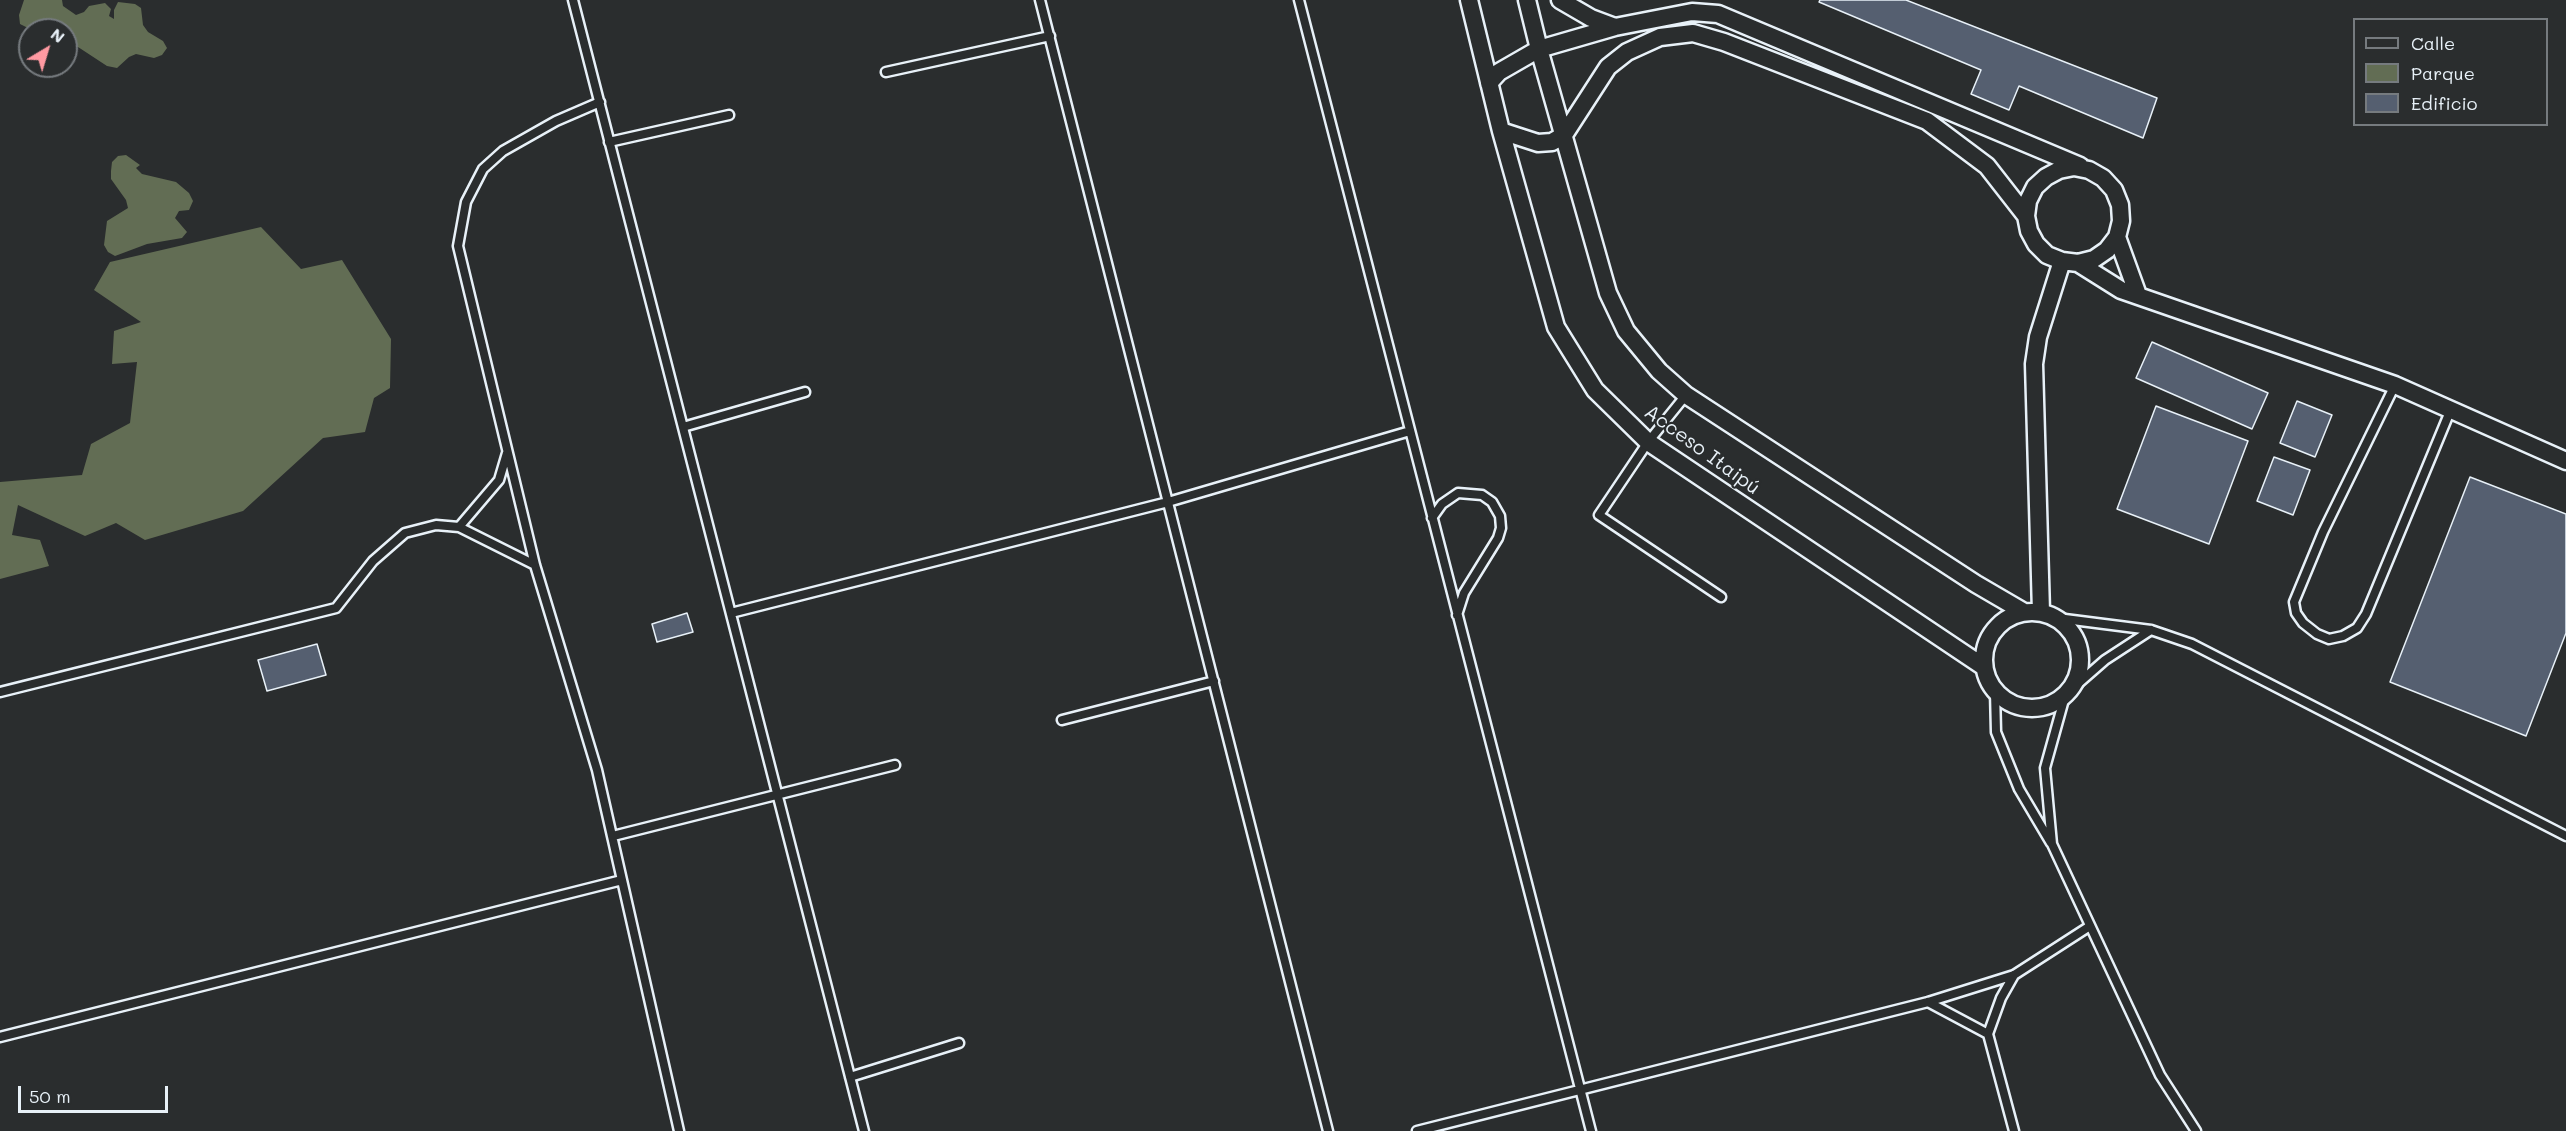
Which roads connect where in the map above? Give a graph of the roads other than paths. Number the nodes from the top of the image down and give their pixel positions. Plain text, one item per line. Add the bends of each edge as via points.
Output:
1 (573, 0) edge
2 (1040, 0) edge
3 (1469, 0) edge
4 (1527, 0) edge
5 (1560, 0) edge
6 (1301, 3) edge
7 (1616, 27) junction
8 (1050, 36) junction
9 (1539, 49) junction
10 (886, 72) dead end
11 (1489, 83) junction
12 (600, 102) junction
13 (729, 115) dead end
14 (1501, 131) junction
15 (1564, 135) junction
16 (609, 142) junction
17 (2089, 170) junction
18 (2026, 216) junction
19 (2116, 237) junction
20 (2070, 262) junction
21 (2138, 295) junction
22 (2395, 385) junction
23 (805, 392) dead end
24 (1686, 395) junction
25 (2452, 408) junction
26 (683, 427) junction
27 (1410, 431) junction
28 (1648, 442) junction
29 (507, 451) junction
30 (2566, 461) edge
31 (1168, 502) junction
32 (1432, 518) junction
33 (459, 526) junction
34 (535, 565) junction
35 (1721, 597) dead end
36 (731, 613) junction
37 (2041, 614) junction
38 (1457, 615) junction
39 (2151, 630) junction
40 (1984, 667) junction
41 (1214, 681) junction
42 (1995, 691) junction
43 (0, 692) edge
44 (2069, 692) junction
45 (1062, 720) dead end
46 (895, 765) dead end
47 (778, 795) junction
48 (612, 836) junction
49 (2566, 836) edge
50 (2052, 844) junction
51 (622, 880) junction
52 (2090, 926) junction
53 (2014, 975) junction
54 (1928, 1002) junction
55 (1988, 1034) junction
56 (0, 1037) edge
57 (959, 1043) dead end
58 (850, 1077) junction
59 (1579, 1090) junction
60 (680, 1131) edge
61 (864, 1131) edge
62 (1328, 1131) edge
63 (1417, 1131) edge
64 (1590, 1131) edge
65 (2014, 1131) edge
66 (2196, 1131) edge

1 - 12 lane
2 - 8 lane
3 - 11 street, Acceso Itaipú
4 - 9 street, Acceso Itaipú
5 - 7 street
6 - 27 lane
7 - 9 street
7 - 17 street via 1692,12 1718,14
8 - 10 lane
8 - 31 lane
9 - 11 street via 1499,72
9 - 15 street, Acceso Itaipú
11 - 14 street, Acceso Itaipú
12 - 16 lane
12 - 29 lane via 503,151 483,169 466,201 458,246
13 - 16 lane
14 - 15 street via 1538,143 1552,142
14 - 28 street, Acceso Itaipú via 1556,327 1595,390
15 - 18 street via 1608,67 1627,52 1660,36 1693,33 1927,121 1988,166
15 - 24 street, Acceso Itaipú via 1612,302 1626,331 1659,371
16 - 26 lane
17 - 18 street via 2059,170 2046,177 2035,187
17 - 19 street via 2114,190 2121,221
18 - 20 street via 2036,244 2047,255
19 - 20 street via 2094,259
19 - 21 street
20 - 21 street
20 - 37 street via 2038,337 2034,363
21 - 22 street
22 - 25 street
22 - 25 lane via 2323,532 2294,602 2303,623 2329,639 2357,628 2366,614
23 - 26 lane
24 - 28 lane
24 - 37 street, Acceso Itaipú via 1976,584
25 - 30 street
26 - 36 lane
27 - 31 lane
27 - 32 lane
28 - 35 lane via 1599,515
28 - 40 street, Acceso Itaipú
29 - 33 lane via 499,480
29 - 34 lane
31 - 36 lane
31 - 41 lane
32 - 38 lane
32 - 38 lane via 1458,492 1482,495 1492,502 1500,516 1498,538 1464,593
33 - 34 lane
33 - 43 lane via 436,525 405,533 373,561 336,608
34 - 48 lane via 597,770
36 - 47 lane
37 - 39 lane
37 - 40 street via 2004,620 1992,632 1984,650
37 - 44 street via 2070,629 2078,644 2080,669
38 - 59 lane
39 - 44 lane via 2105,660
39 - 49 lane via 2192,644
40 - 42 street
41 - 45 lane
41 - 62 lane
42 - 44 street via 2008,702 2034,709 2051,705
42 - 50 lane via 1996,732 2019,789
44 - 50 lane via 2045,768
46 - 47 lane
47 - 48 lane
47 - 58 lane
48 - 51 lane
50 - 52 lane
51 - 56 lane
51 - 60 lane
52 - 53 lane
52 - 66 lane via 2160,1075
53 - 54 lane
53 - 55 lane
54 - 55 lane
54 - 59 lane
55 - 65 lane
57 - 58 lane
58 - 61 lane
59 - 63 lane
59 - 64 lane

